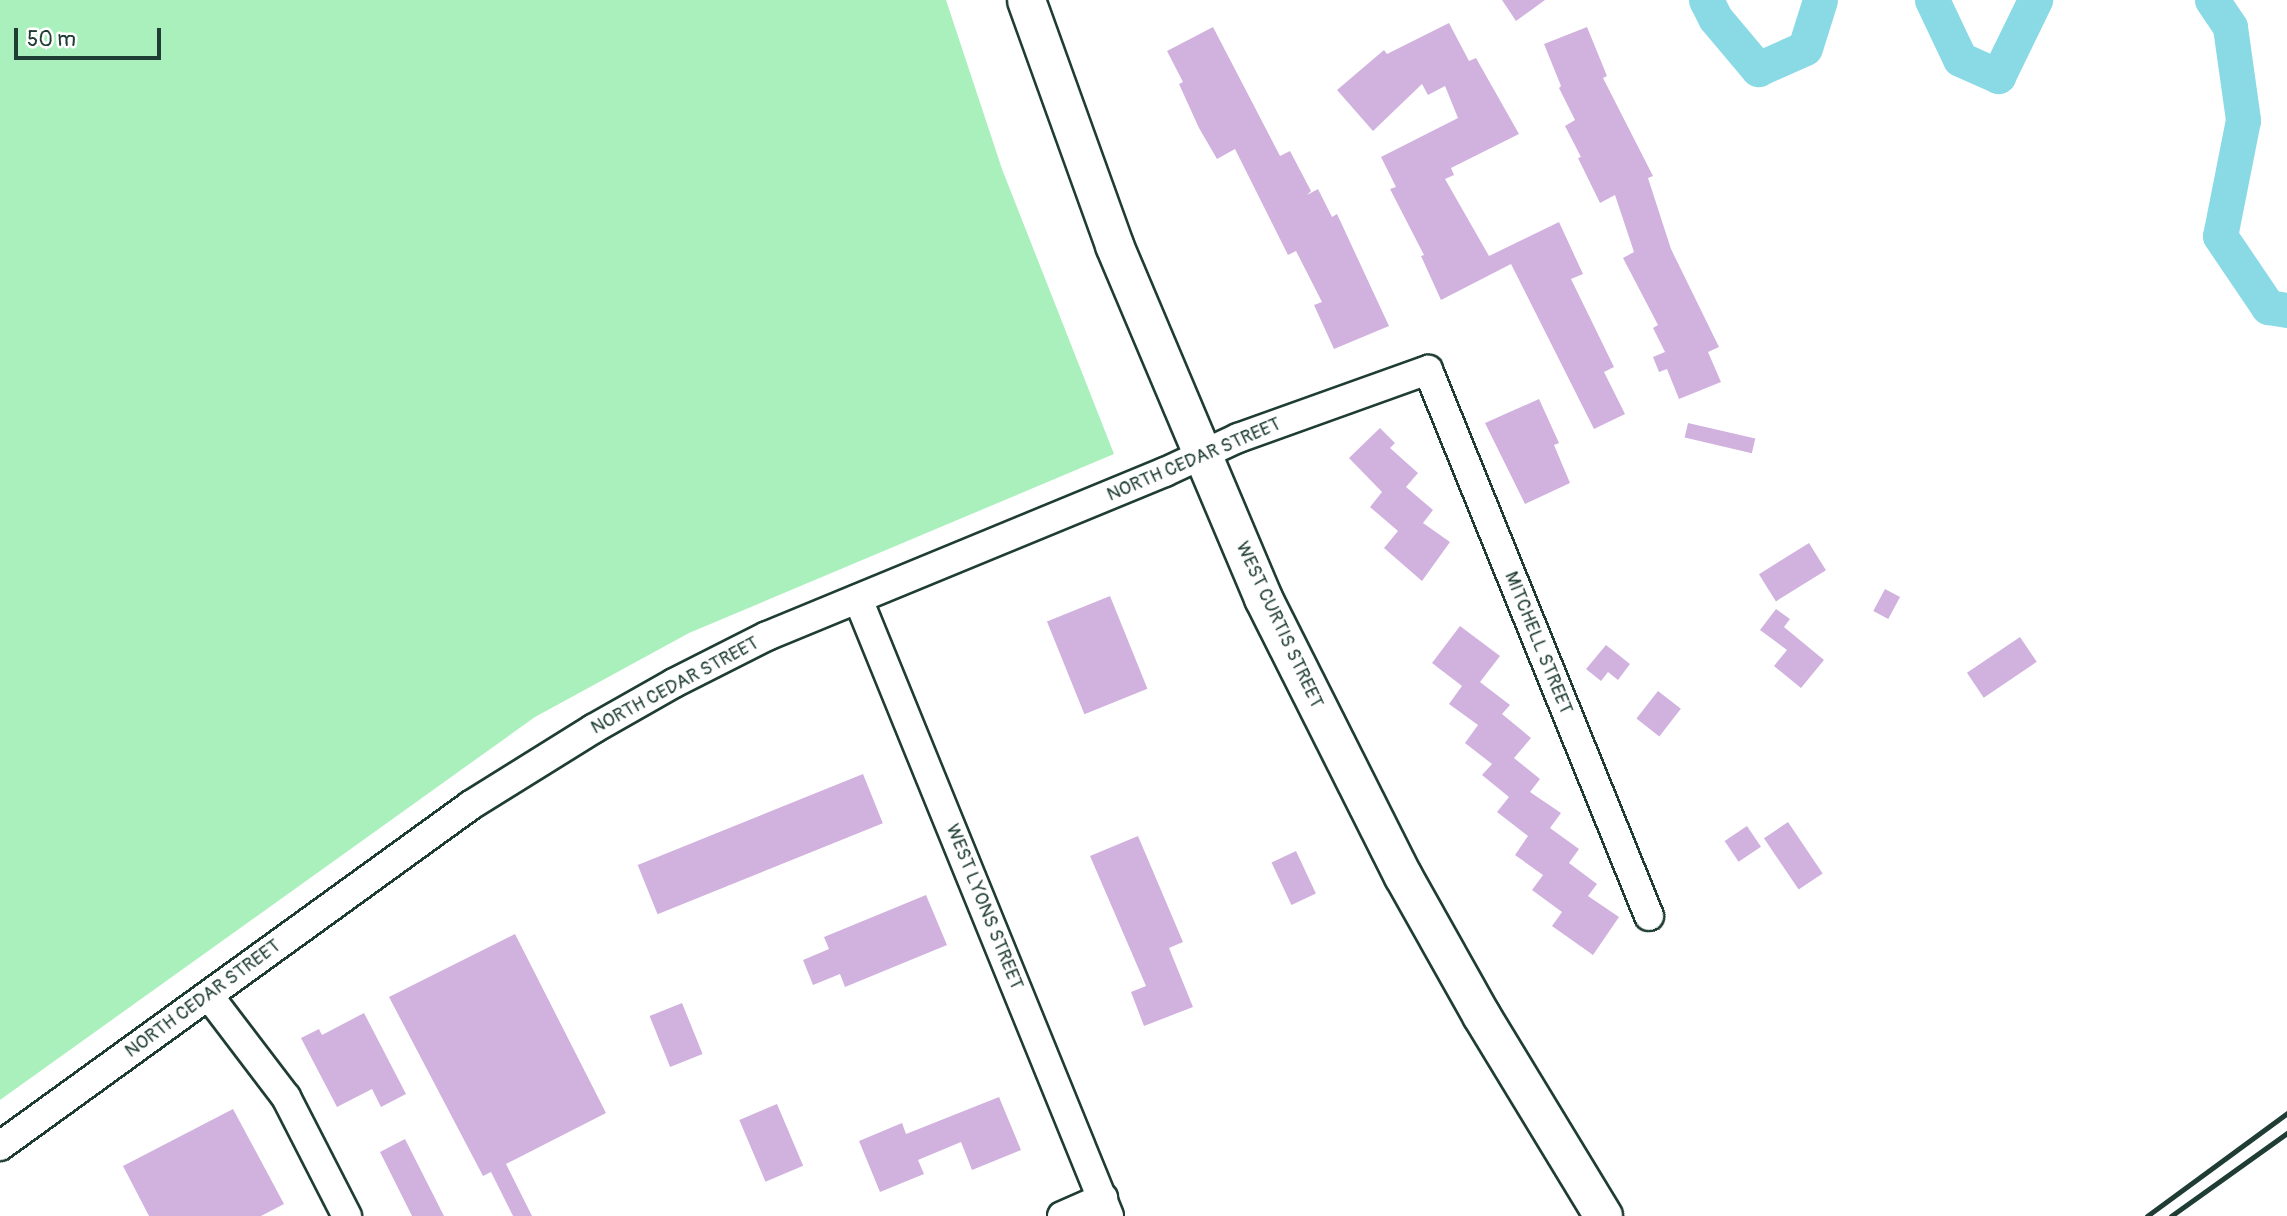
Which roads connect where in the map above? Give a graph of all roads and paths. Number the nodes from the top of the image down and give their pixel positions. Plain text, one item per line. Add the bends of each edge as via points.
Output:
1 (1027, 0) edge
2 (1428, 370) joint
3 (1204, 454) junction
4 (858, 599) junction
5 (1649, 916) dead end
6 (209, 996) junction
7 (0, 1146) edge
8 (1106, 1207) edge
9 (347, 1216) edge
10 (1062, 1216) edge
11 (1604, 1216) edge

1 - 3 main road, WEST CURTIS STREET via 1114,246
2 - 3 street, NORTH CEDAR STREET
2 - 5 street, MITCHELL STREET
3 - 4 street, NORTH CEDAR STREET
3 - 11 main road, WEST CURTIS STREET via 1263,598 1403,876 1481,1015
4 - 6 street, NORTH CEDAR STREET via 767,636 593,729 471,805
4 - 8 street, WEST LYONS STREET
6 - 7 street, NORTH CEDAR STREET
6 - 9 street via 286,1097
8 - 10 street

